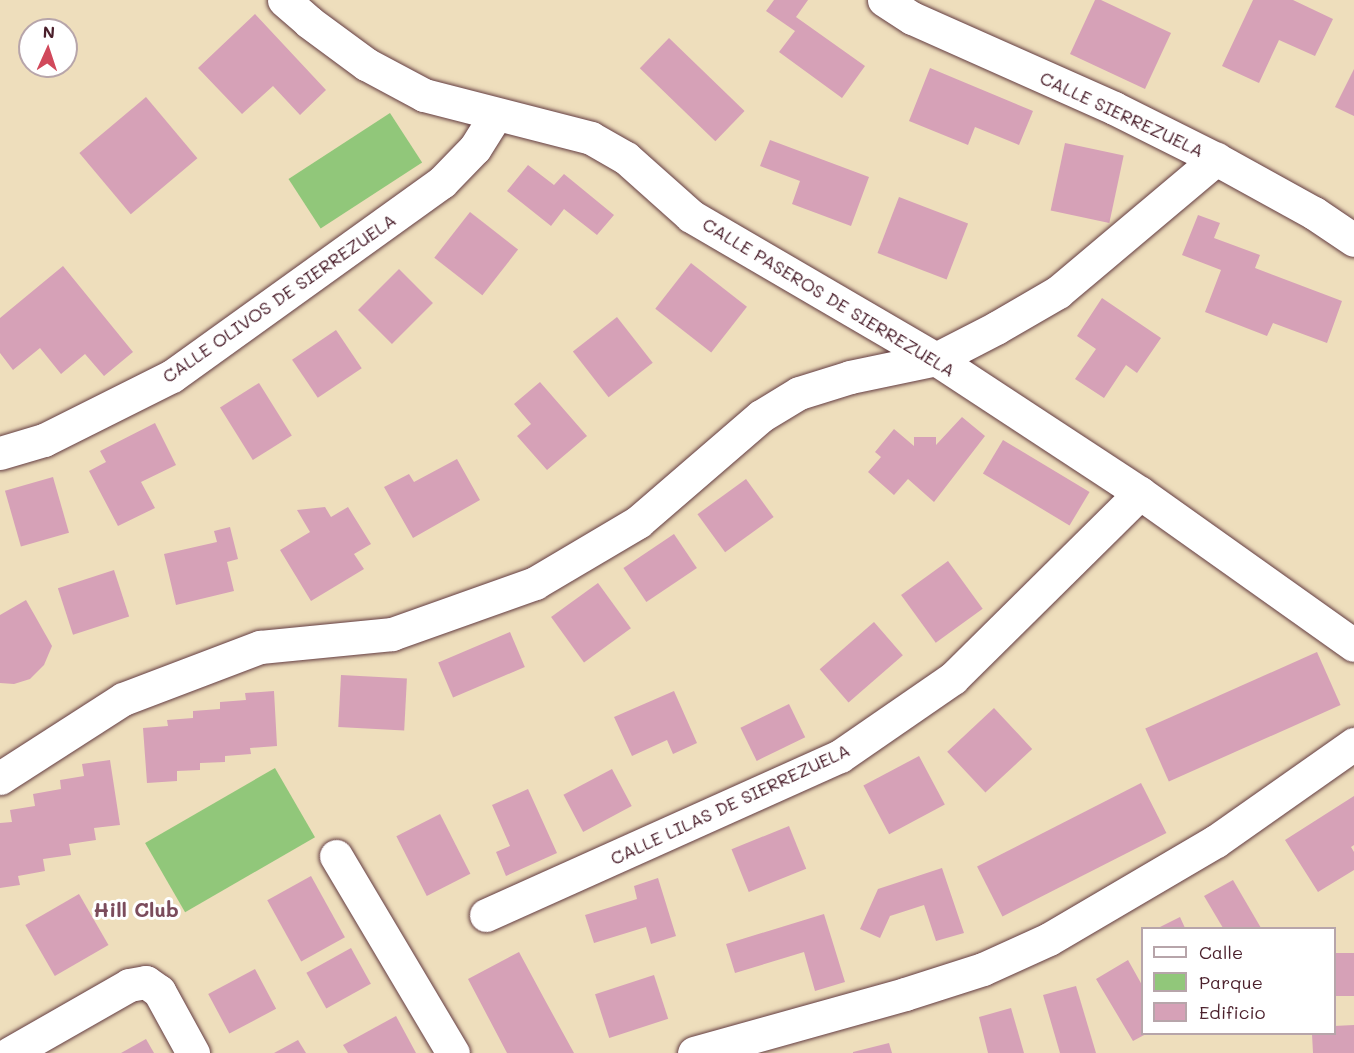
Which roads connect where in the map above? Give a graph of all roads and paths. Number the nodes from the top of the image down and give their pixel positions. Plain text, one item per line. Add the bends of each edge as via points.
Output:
1 (284, 0) edge
2 (884, 0) edge
3 (316, 11) edge
4 (496, 115) junction
5 (1216, 159) junction
6 (1354, 240) edge
7 (936, 359) junction
8 (0, 453) edge
9 (1140, 493) junction
10 (1354, 645) edge
11 (1354, 744) edge
12 (0, 778) edge
13 (336, 856) dead end
14 (486, 915) dead end
15 (10, 1053) edge
16 (194, 1053) edge
17 (453, 1053) edge
18 (694, 1053) edge

1 - 3 street, CALLE PASEROS DE SIERREZUELA
2 - 5 street, CALLE SIERREZUELA via 912,18 1114,108
3 - 4 street, CALLE PASEROS DE SIERREZUELA via 366,64 424,95
4 - 7 street, CALLE PASEROS DE SIERREZUELA via 591,138 626,158 691,216
4 - 8 street, CALLE OLIVOS DE SIERREZUELA via 476,148 442,182 172,376 44,440
5 - 6 street, CALLE SIERREZUELA via 1314,213
5 - 7 street via 1058,291
7 - 9 street, CALLE PASEROS DE SIERREZUELA
7 - 12 street via 850,377 800,393 761,416 638,522 535,583 392,634 260,647 123,699
9 - 10 street, CALLE PASEROS DE SIERREZUELA
9 - 14 street, CALLE LILAS DE SIERREZUELA via 953,678 840,756
11 - 18 street via 1216,841 1049,939 983,969
13 - 17 street
15 - 16 street via 129,985 146,982 159,991

